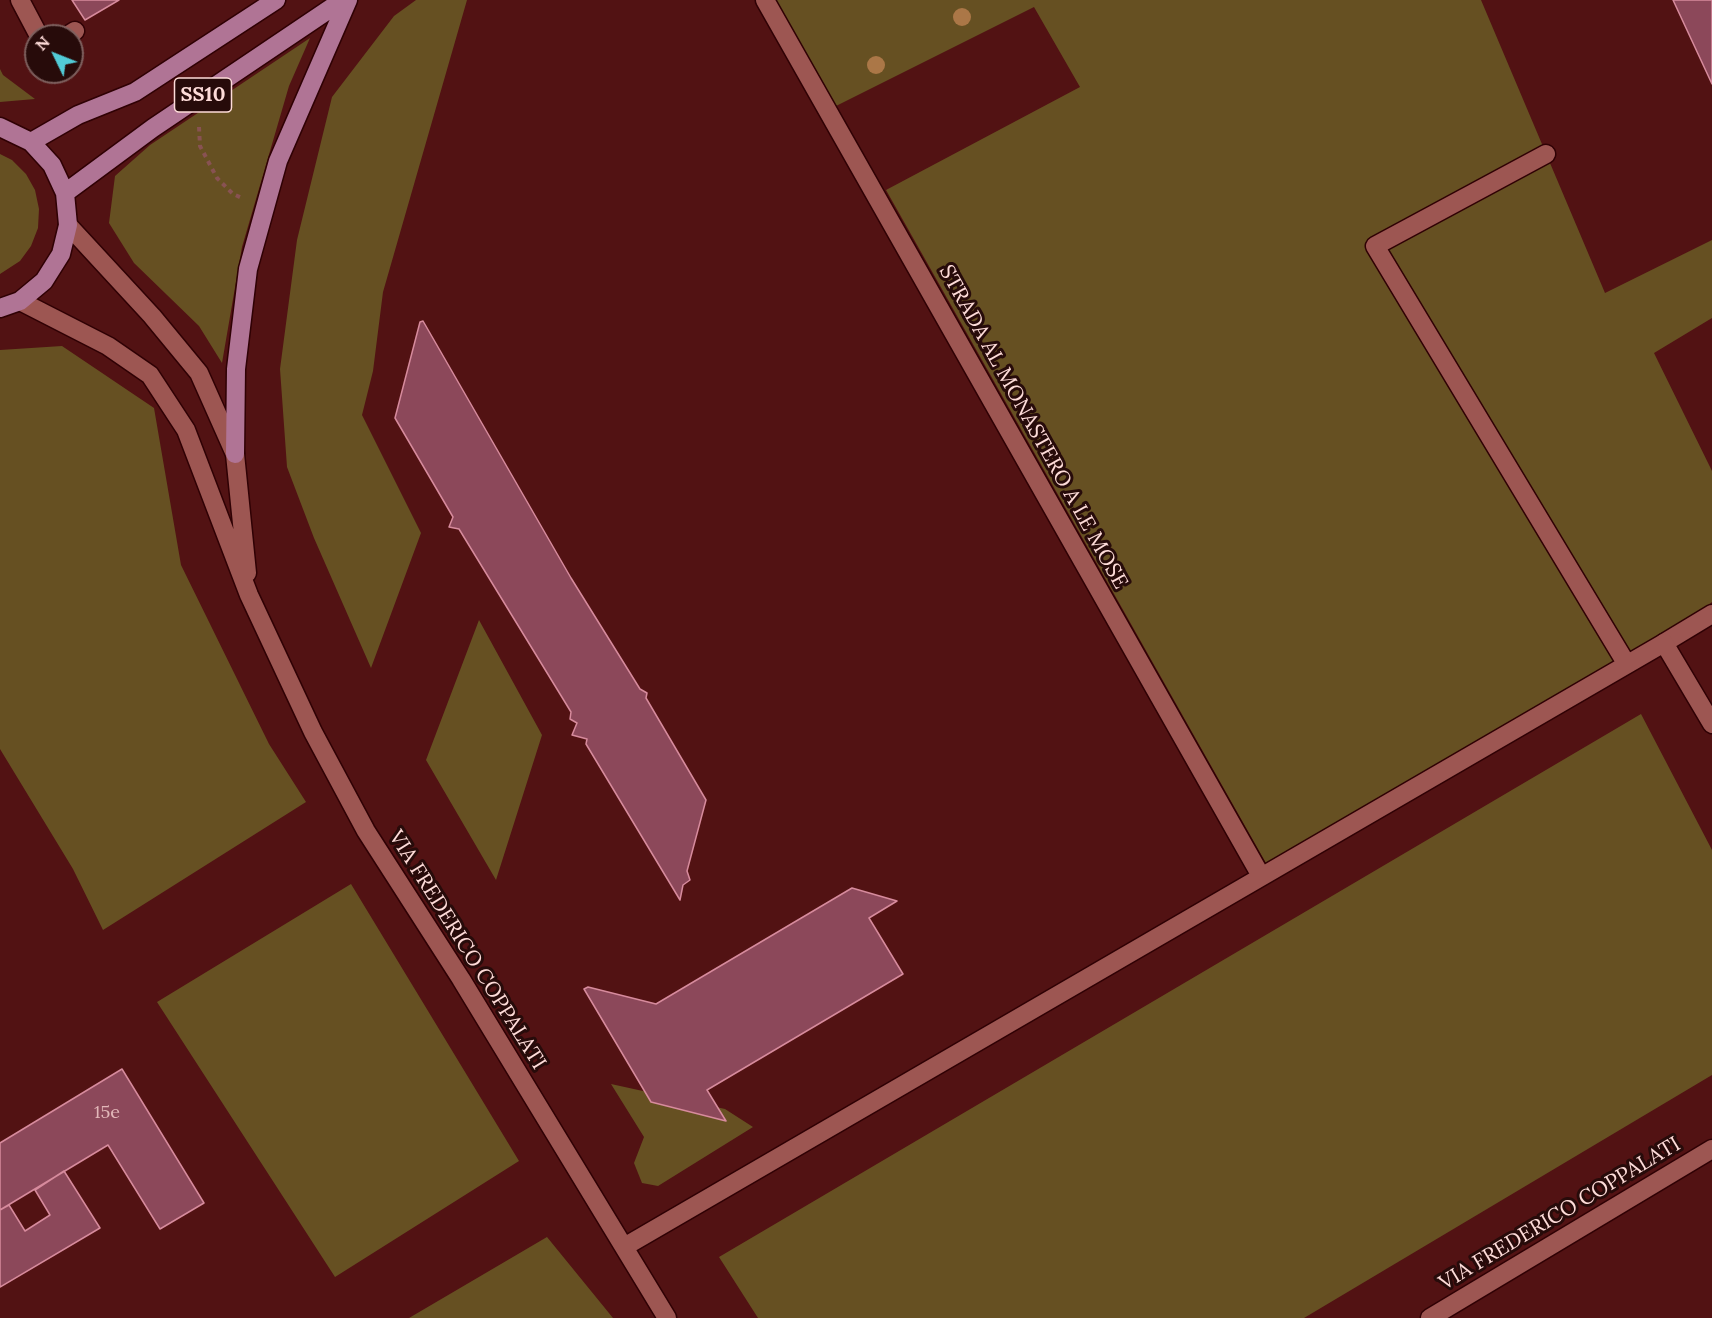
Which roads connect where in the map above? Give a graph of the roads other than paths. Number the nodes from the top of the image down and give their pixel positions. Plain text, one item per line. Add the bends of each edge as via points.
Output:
1 (20, 0) edge
2 (276, 0) edge
3 (343, 0) edge
4 (348, 0) edge
5 (765, 0) edge
6 (33, 24) edge
7 (0, 127) edge
8 (31, 142) junction
9 (1546, 154) dead end
10 (65, 194) junction
11 (68, 225) junction
12 (20, 301) junction
13 (0, 308) edge
14 (235, 454) junction
15 (249, 595) junction
16 (1712, 614) edge
17 (1664, 643) junction
18 (1626, 663) junction
19 (1712, 724) edge
20 (1261, 876) junction
21 (1712, 1149) edge
22 (624, 1247) junction
23 (667, 1318) edge
24 (1430, 1318) edge

1 - 6 street
2 - 8 main road, SS10 via 135,92 78,115
3 - 10 main road, SS10
4 - 14 main road via 278,161 248,269 236,369
5 - 20 street, STRADA AL MONASTERO A LE MOSE
7 - 8 main road
8 - 10 main road via 52,165
9 - 18 street via 1375,246
10 - 11 main road
11 - 12 main road via 61,254 44,281
11 - 14 street, VIA FREDERICO COPPALATI via 199,373
12 - 13 main road
12 - 15 street, VIA FREDERICO COPPALATI via 108,346 150,375 186,430
14 - 15 street, VIA FREDERICO COPPALATI
15 - 22 street, VIA FREDERICO COPPALATI via 366,831
16 - 17 street
17 - 18 street
17 - 19 street
18 - 20 street
20 - 22 street
21 - 24 street, VIA FREDERICO COPPALATI
22 - 23 street, VIA FREDERICO COPPALATI

